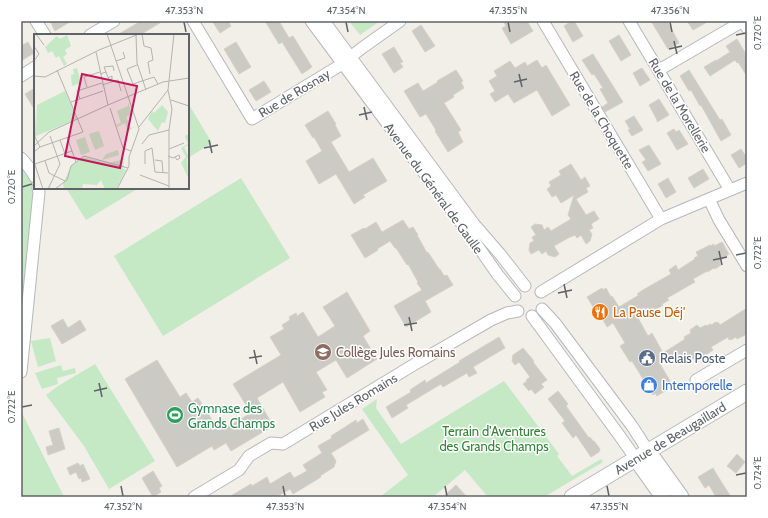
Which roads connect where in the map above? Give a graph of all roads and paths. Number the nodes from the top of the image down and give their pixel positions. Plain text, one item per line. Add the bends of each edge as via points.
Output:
1 (36, 21) edge
2 (114, 21) edge
3 (193, 21) edge
4 (311, 21) edge
5 (324, 21) edge
6 (400, 21) edge
7 (629, 21) edge
8 (545, 22) edge
9 (747, 28) edge
10 (44, 34) edge
11 (92, 34) edge
12 (347, 60) junction
13 (34, 68) edge
14 (659, 70) junction
15 (21, 76) edge
16 (21, 158) edge
17 (34, 175) edge
18 (747, 183) edge
19 (38, 189) edge
20 (730, 190) junction
21 (709, 199) junction
22 (661, 219) junction
23 (747, 266) edge
24 (525, 286) junction
25 (541, 292) junction
26 (515, 296) junction
27 (542, 309) junction
28 (518, 311) junction
29 (532, 316) junction
30 (747, 350) edge
31 (21, 372) edge
32 (696, 380) dead end
33 (747, 392) edge
34 (642, 455) junction
35 (194, 497) edge
36 (572, 497) edge
37 (663, 497) edge
38 (681, 497) edge

1 - 10 street
2 - 11 street
3 - 12 street, Rue de Rosnay via 252,119
4 - 12 street, Avenue du Général de Gaulle
5 - 12 street, Avenue du Général de Gaulle
6 - 12 street
7 - 14 street, Rue de la Morellerie
8 - 22 street, Rue de la Choquette
9 - 14 street via 743,21
12 - 24 street, Avenue du Général de Gaulle
12 - 26 street, Avenue du Général de Gaulle
13 - 15 street
14 - 20 street, Rue de la Morellerie
16 - 17 street
18 - 20 street
19 - 31 street
20 - 21 street
21 - 22 street
21 - 23 street
22 - 25 street
24 - 25 street via 534,287
24 - 26 street
25 - 27 street via 544,302
26 - 28 street
27 - 29 street
27 - 34 street via 632,426
28 - 29 street
28 - 35 street, Rue Jules Romains via 491,320 283,444 271,443 249,456 239,470
29 - 34 street via 619,434
30 - 32 street
33 - 34 main road, Avenue de Beaugaillard
34 - 36 main road, Avenue de Beaugaillard
34 - 37 main road
34 - 38 main road

